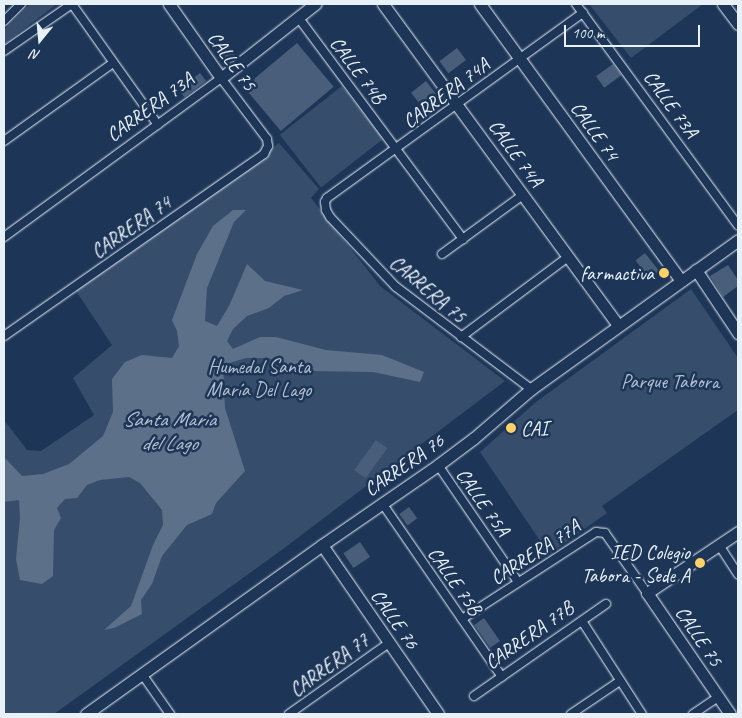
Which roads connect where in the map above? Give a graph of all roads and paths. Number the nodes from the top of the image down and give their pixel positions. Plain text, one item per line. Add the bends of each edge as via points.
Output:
1 (21, 4) edge
2 (72, 4) edge
3 (169, 4) edge
4 (315, 4) edge
5 (383, 4) edge
6 (480, 4) edge
7 (576, 4) edge
8 (729, 6) edge
9 (583, 13) junction
10 (298, 17) junction
11 (4, 21) edge
12 (738, 24) edge
13 (4, 51) edge
14 (520, 58) junction
15 (113, 63) junction
16 (221, 78) junction
17 (457, 104) junction
18 (158, 125) junction
19 (267, 139) joint
20 (4, 141) edge
21 (397, 150) junction
22 (523, 195) junction
23 (327, 198) joint
24 (738, 225) edge
25 (4, 237) edge
26 (463, 239) junction
27 (738, 240) edge
28 (442, 254) dead end
29 (568, 257) junction
30 (696, 270) junction
31 (681, 281) junction
32 (618, 325) junction
33 (738, 333) edge
34 (4, 336) edge
35 (461, 337) junction
36 (530, 389) junction
37 (438, 465) junction
38 (382, 503) junction
39 (601, 531) joint
40 (738, 532) edge
41 (322, 545) junction
42 (719, 545) junction
43 (738, 574) edge
44 (518, 582) junction
45 (647, 593) junction
46 (606, 604) dead end
47 (462, 619) junction
48 (582, 621) junction
49 (389, 643) junction
50 (142, 674) junction
51 (502, 677) junction
52 (620, 681) junction
53 (474, 696) dead end
54 (718, 698) junction
55 (86, 714) edge
56 (170, 714) edge
57 (289, 714) edge
58 (438, 714) edge
59 (571, 714) edge
60 (642, 714) edge
61 (693, 714) edge
62 (730, 714) edge

1 - 11 street
2 - 13 street
2 - 15 street
3 - 16 street, CALLE 75
4 - 10 street, CARRERA 73A
5 - 17 street, CALLE 74A
6 - 14 street, CALLE 74
7 - 9 street, CALLE 73A
8 - 12 street
9 - 14 street, CARRERA 74A
9 - 24 street, CALLE 73A
10 - 16 street, CARRERA 73A
10 - 21 street, CALLE 74B
14 - 17 street, CARRERA 74A
14 - 31 street, CALLE 74
15 - 18 street
15 - 20 street
16 - 18 street, CARRERA 73A
16 - 19 street, CALLE 75
17 - 21 street, CARRERA 74A
17 - 22 street, CALLE 74A
18 - 25 street, CARRERA 73A
19 - 34 street, CARRERA 74 via 264,154
21 - 23 street, CARRERA 74A
21 - 26 street, CALLE 74B
22 - 26 street
22 - 29 street, CALLE 74A
23 - 35 street, CARRERA 75 via 326,210 330,217 396,287
26 - 28 street
27 - 30 street, CARRERA 76
29 - 32 street, CALLE 74A
29 - 35 street
30 - 31 street, CARRERA 76
30 - 33 street
31 - 32 street, CARRERA 76
32 - 36 street, CARRERA 76
35 - 36 street, CARRERA 75
36 - 37 street, CARRERA 76
37 - 38 street, CARRERA 76
37 - 44 street, CALLE 75A
38 - 41 street, CARRERA 76
38 - 47 street, CALLE 75B
39 - 44 street, CARRERA 77A
39 - 45 street, CALLE 75
40 - 42 street
41 - 49 street, CALLE 76
41 - 50 street, CARRERA 76
42 - 43 street
42 - 45 street
44 - 47 street, CARRERA 77A
45 - 54 street, CALLE 75
46 - 48 street, CARRERA 77B
47 - 51 street, CALLE 75B
48 - 51 street, CARRERA 77B
48 - 52 street
49 - 57 street, CARRERA 77
49 - 58 street, CALLE 76
50 - 55 street, CARRERA 76
50 - 56 street
51 - 53 street, CARRERA 77B
52 - 59 street
52 - 60 street
54 - 61 street
54 - 62 street, CALLE 75

